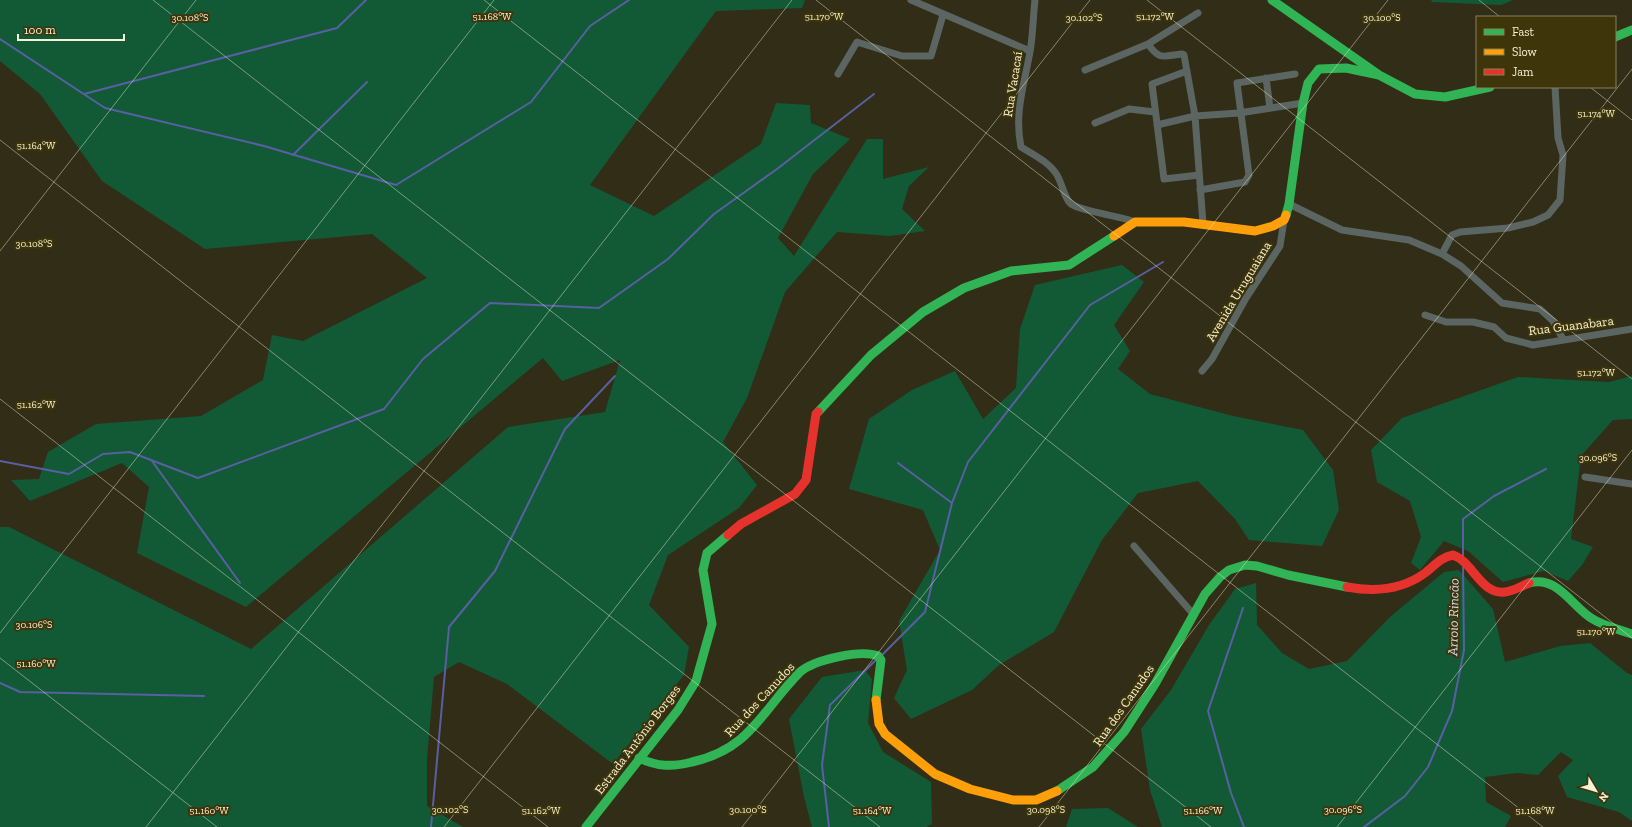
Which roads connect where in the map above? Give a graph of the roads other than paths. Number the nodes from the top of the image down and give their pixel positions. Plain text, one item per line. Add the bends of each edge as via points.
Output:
1 (910, 0) edge
2 (1035, 0) edge
3 (1272, 0) edge
4 (1198, 13) dead end
5 (943, 15) junction
6 (1632, 30) edge
7 (1616, 37) edge
8 (1148, 44) junction
9 (1030, 51) junction
10 (1085, 70) dead end
11 (1188, 71) junction
12 (838, 74) dead end
13 (1295, 74) dead end
14 (1379, 75) junction
15 (1266, 78) junction
16 (1486, 88) edge
17 (1555, 88) edge
18 (1303, 103) junction
19 (1270, 108) junction
20 (1155, 112) junction
21 (1239, 113) junction
22 (1195, 116) junction
23 (1095, 123) dead end
24 (1157, 125) junction
25 (1199, 175) junction
26 (1200, 190) junction
27 (1289, 204) junction
28 (1284, 220) junction
29 (1135, 222) junction
30 (1203, 224) junction
31 (1442, 254) junction
32 (1424, 315) dead end
33 (1632, 329) edge
34 (1563, 339) junction
35 (1202, 371) dead end
36 (1585, 477) dead end
37 (1632, 484) edge
38 (1134, 546) dead end
39 (1194, 615) junction
40 (1632, 634) edge
41 (639, 758) junction
42 (586, 827) edge

1 - 5 street
2 - 9 street, Rua Vacacaí
3 - 14 street
4 - 8 street
5 - 9 street
5 - 12 street via 931,56 902,56 857,42
6 - 7 street
8 - 10 street
8 - 11 street via 1155,54 1160,56 1184,54
9 - 29 street, Rua Vacacaí via 1019,106 1021,147 1047,163 1057,175 1070,203 1082,209
11 - 20 street via 1152,84
11 - 22 street
13 - 15 street
14 - 16 street via 1415,94 1445,97
14 - 18 street via 1346,68 1319,69 1308,83
15 - 19 street
15 - 21 street via 1237,83
17 - 31 street via 1558,138 1563,155 1560,200 1548,215 1533,222 1452,235
18 - 19 street
18 - 27 street
19 - 21 street
20 - 23 street via 1129,109
20 - 24 street
21 - 22 street
21 - 26 street via 1249,175 1247,180
22 - 24 street
22 - 25 street
24 - 25 street via 1164,179
25 - 26 street
26 - 30 street
27 - 28 street
27 - 31 street via 1342,230 1409,240
28 - 30 street via 1273,226 1255,230
28 - 35 street, Avenida Uruguaiana via 1280,246
29 - 30 street
29 - 41 street, Estrada Antônio Borges via 1069,265 1011,271 964,288 923,312 871,355 816,414 806,480 795,494 741,524 707,554 703,570 712,624 696,681 678,710
31 - 34 street via 1461,266 1502,303 1540,309 1553,321
32 - 34 street, Rua Guanabara via 1446,322 1473,322 1494,327 1506,338 1533,345
33 - 34 street, Rua Guanabara
36 - 37 street
38 - 39 street
39 - 40 street, Rua dos Canudos via 1213,584 1227,571 1242,565 1374,591 1395,587 1422,576 1444,558 1452,555 1459,557 1494,590 1514,590 1529,582 1543,581 1552,584 1601,623
39 - 41 street, Rua dos Canudos via 1158,678 1099,762 1039,799 1025,801 967,787 935,774 895,743 879,726 876,687 881,660 869,653 820,660 807,667 794,678 739,744 719,756 664,767
41 - 42 street, Estrada Antônio Borges

